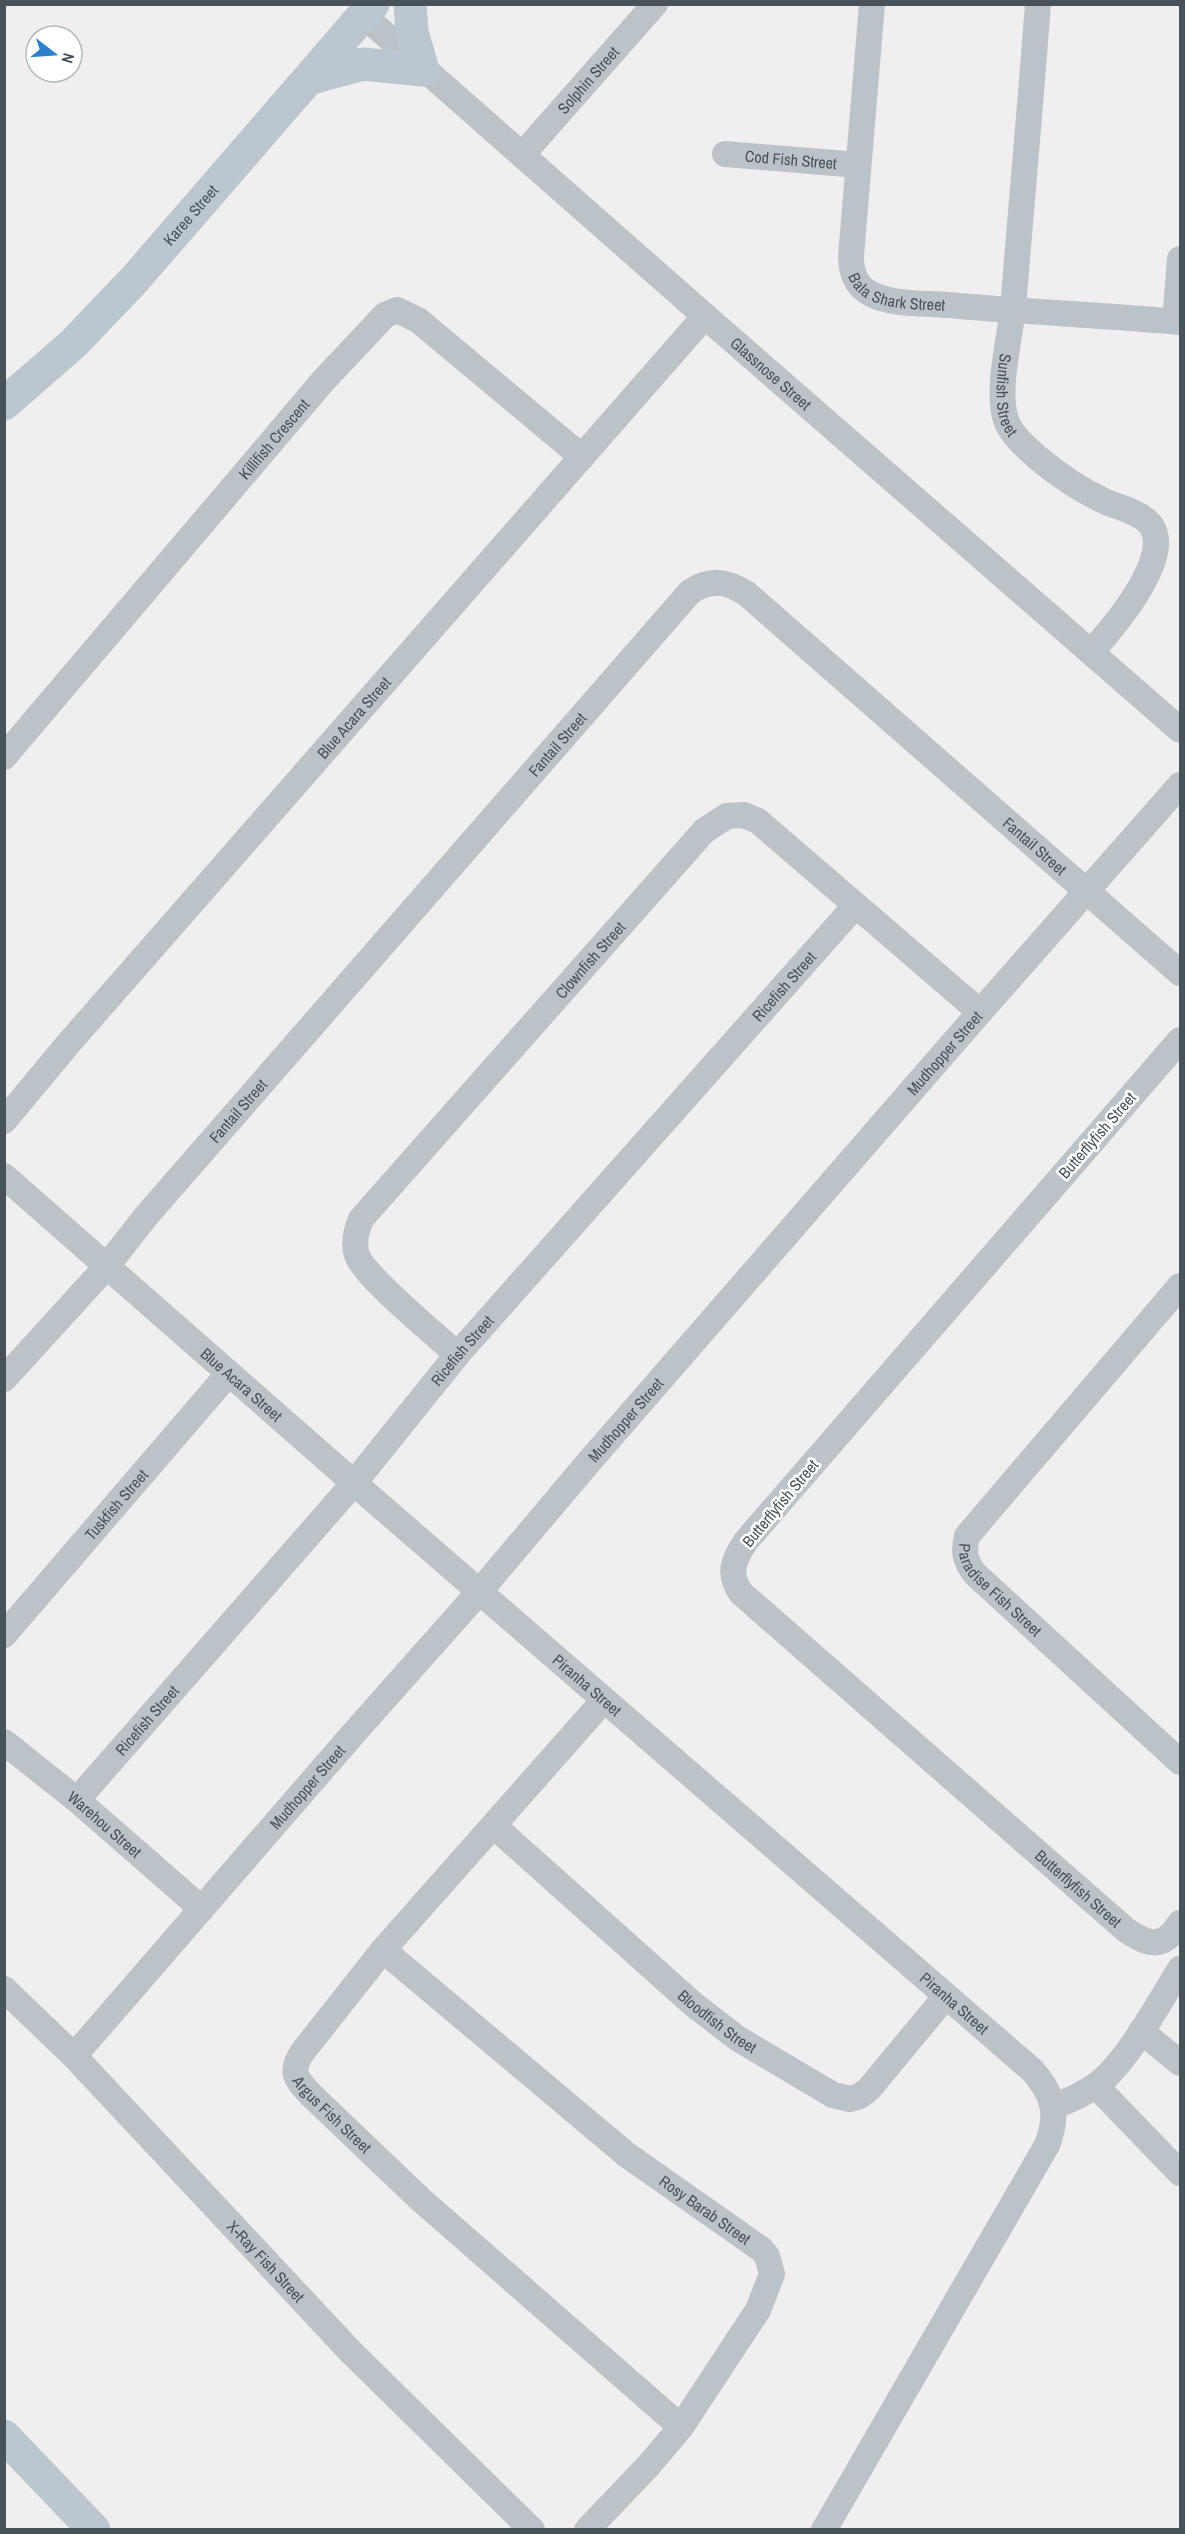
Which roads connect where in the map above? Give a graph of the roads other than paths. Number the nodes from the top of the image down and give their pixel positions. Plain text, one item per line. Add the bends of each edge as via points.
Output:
1 (410, 4) edge
2 (655, 4) edge
3 (872, 4) edge
4 (1038, 4) edge
5 (368, 10) edge
6 (423, 70) junction
7 (311, 78) junction
8 (725, 154) dead end
9 (522, 155) junction
10 (858, 165) junction
11 (1180, 259) edge
12 (1012, 311) junction
13 (705, 316) junction
14 (1178, 322) edge
15 (4, 404) edge
16 (582, 457) junction
17 (1090, 652) junction
18 (1180, 730) edge
19 (4, 756) edge
20 (1180, 785) edge
21 (1089, 891) junction
22 (855, 906) junction
23 (1180, 973) edge
24 (980, 1012) junction
25 (1180, 1040) edge
26 (4, 1121) edge
27 (4, 1176) edge
28 (107, 1266) junction
29 (1180, 1286) edge
30 (457, 1355) junction
31 (229, 1373) junction
32 (4, 1380) edge
33 (354, 1483) junction
34 (480, 1590) junction
35 (4, 1635) edge
36 (604, 1700) junction
37 (4, 1743) edge
38 (1180, 1762) edge
39 (76, 1800) junction
40 (494, 1826) junction
41 (202, 1910) junction
42 (1169, 1939) edge
43 (383, 1950) junction
44 (1180, 1969) edge
45 (4, 1989) edge
46 (946, 1996) junction
47 (1141, 2031) junction
48 (74, 2056) junction
49 (1180, 2063) edge
50 (1096, 2086) junction
51 (1053, 2107) junction
52 (1180, 2173) edge
53 (681, 2427) junction
54 (4, 2436) edge
55 (94, 2529) edge
56 (532, 2529) edge
57 (587, 2529) edge
58 (824, 2529) edge

1 - 6 street via 412,32
2 - 9 street, Solphin Street
3 - 10 street, Bala Shark Street
4 - 12 street, Sunfish Street
5 - 6 street, Glassnose Street
5 - 7 street, Karee Street
6 - 7 street via 363,64
6 - 9 street, Glassnose Street
7 - 15 street, Karee Street via 127,287 74,343
8 - 10 street, Cod Fish Street
9 - 13 street, Glassnose Street
10 - 12 street, Bala Shark Street via 850,256 858,284 880,297
11 - 14 street
12 - 14 street, Bala Shark Street
12 - 17 street, Sunfish Street via 1003,400 1011,431 1049,468 1076,486 1140,516 1156,537 1155,555 1141,585 1119,619
13 - 16 street, Blue Acara Street
13 - 17 street, Glassnose Street
16 - 19 street, Killifish Crescent via 410,315 397,310 385,315 322,381
16 - 26 street, Blue Acara Street
17 - 18 street, Glassnose Street
20 - 21 street, Mudhopper Street
21 - 23 street, Fantail Street
21 - 24 street, Mudhopper Street
21 - 28 street, Fantail Street via 747,594 716,581 702,585 690,592 147,1215
22 - 24 street, Clownfish Street
22 - 30 street, Ricefish Street
22 - 30 street, Clownfish Street via 758,820 738,814 721,818 704,831 649,892 357,1228 357,1255 367,1274
24 - 34 street, Mudhopper Street
25 - 42 street, Butterflyfish Street via 746,1541 732,1569 734,1583 741,1593 769,1619 1126,1929
27 - 28 street, Blue Acara Street
28 - 31 street, Blue Acara Street
28 - 32 street, Fantail Street
29 - 38 street, Paradise Fish Street via 968,1536 965,1546 968,1565 981,1580
30 - 33 street, Ricefish Street
31 - 33 street, Blue Acara Street
31 - 35 street, Tuskfish Street
33 - 34 street, Blue Acara Street
33 - 39 street, Ricefish Street
34 - 36 street, Piranha Street
34 - 41 street, Mudhopper Street
36 - 40 street, Argus Fish Street
36 - 46 street, Piranha Street
37 - 39 street, Warehou Street
39 - 41 street, Warehou Street
40 - 43 street, Argus Fish Street
40 - 46 street, Bloodfish Street via 720,2026 833,2096 850,2099 869,2089
41 - 48 street, Mudhopper Street
43 - 53 street, Argus Fish Street via 297,2060 297,2080 420,2199
43 - 53 street, Rosy Barab Street via 627,2155 768,2256 772,2274 758,2310
44 - 47 street
45 - 48 street, X-Ray Fish Street
46 - 51 street, Piranha Street via 1033,2071 1050,2095
47 - 49 street
47 - 50 street
48 - 56 street, X-Ray Fish Street via 350,2351
50 - 51 street
50 - 52 street
51 - 58 street via 1047,2145
53 - 57 street, Rosy Barab Street
54 - 55 street

